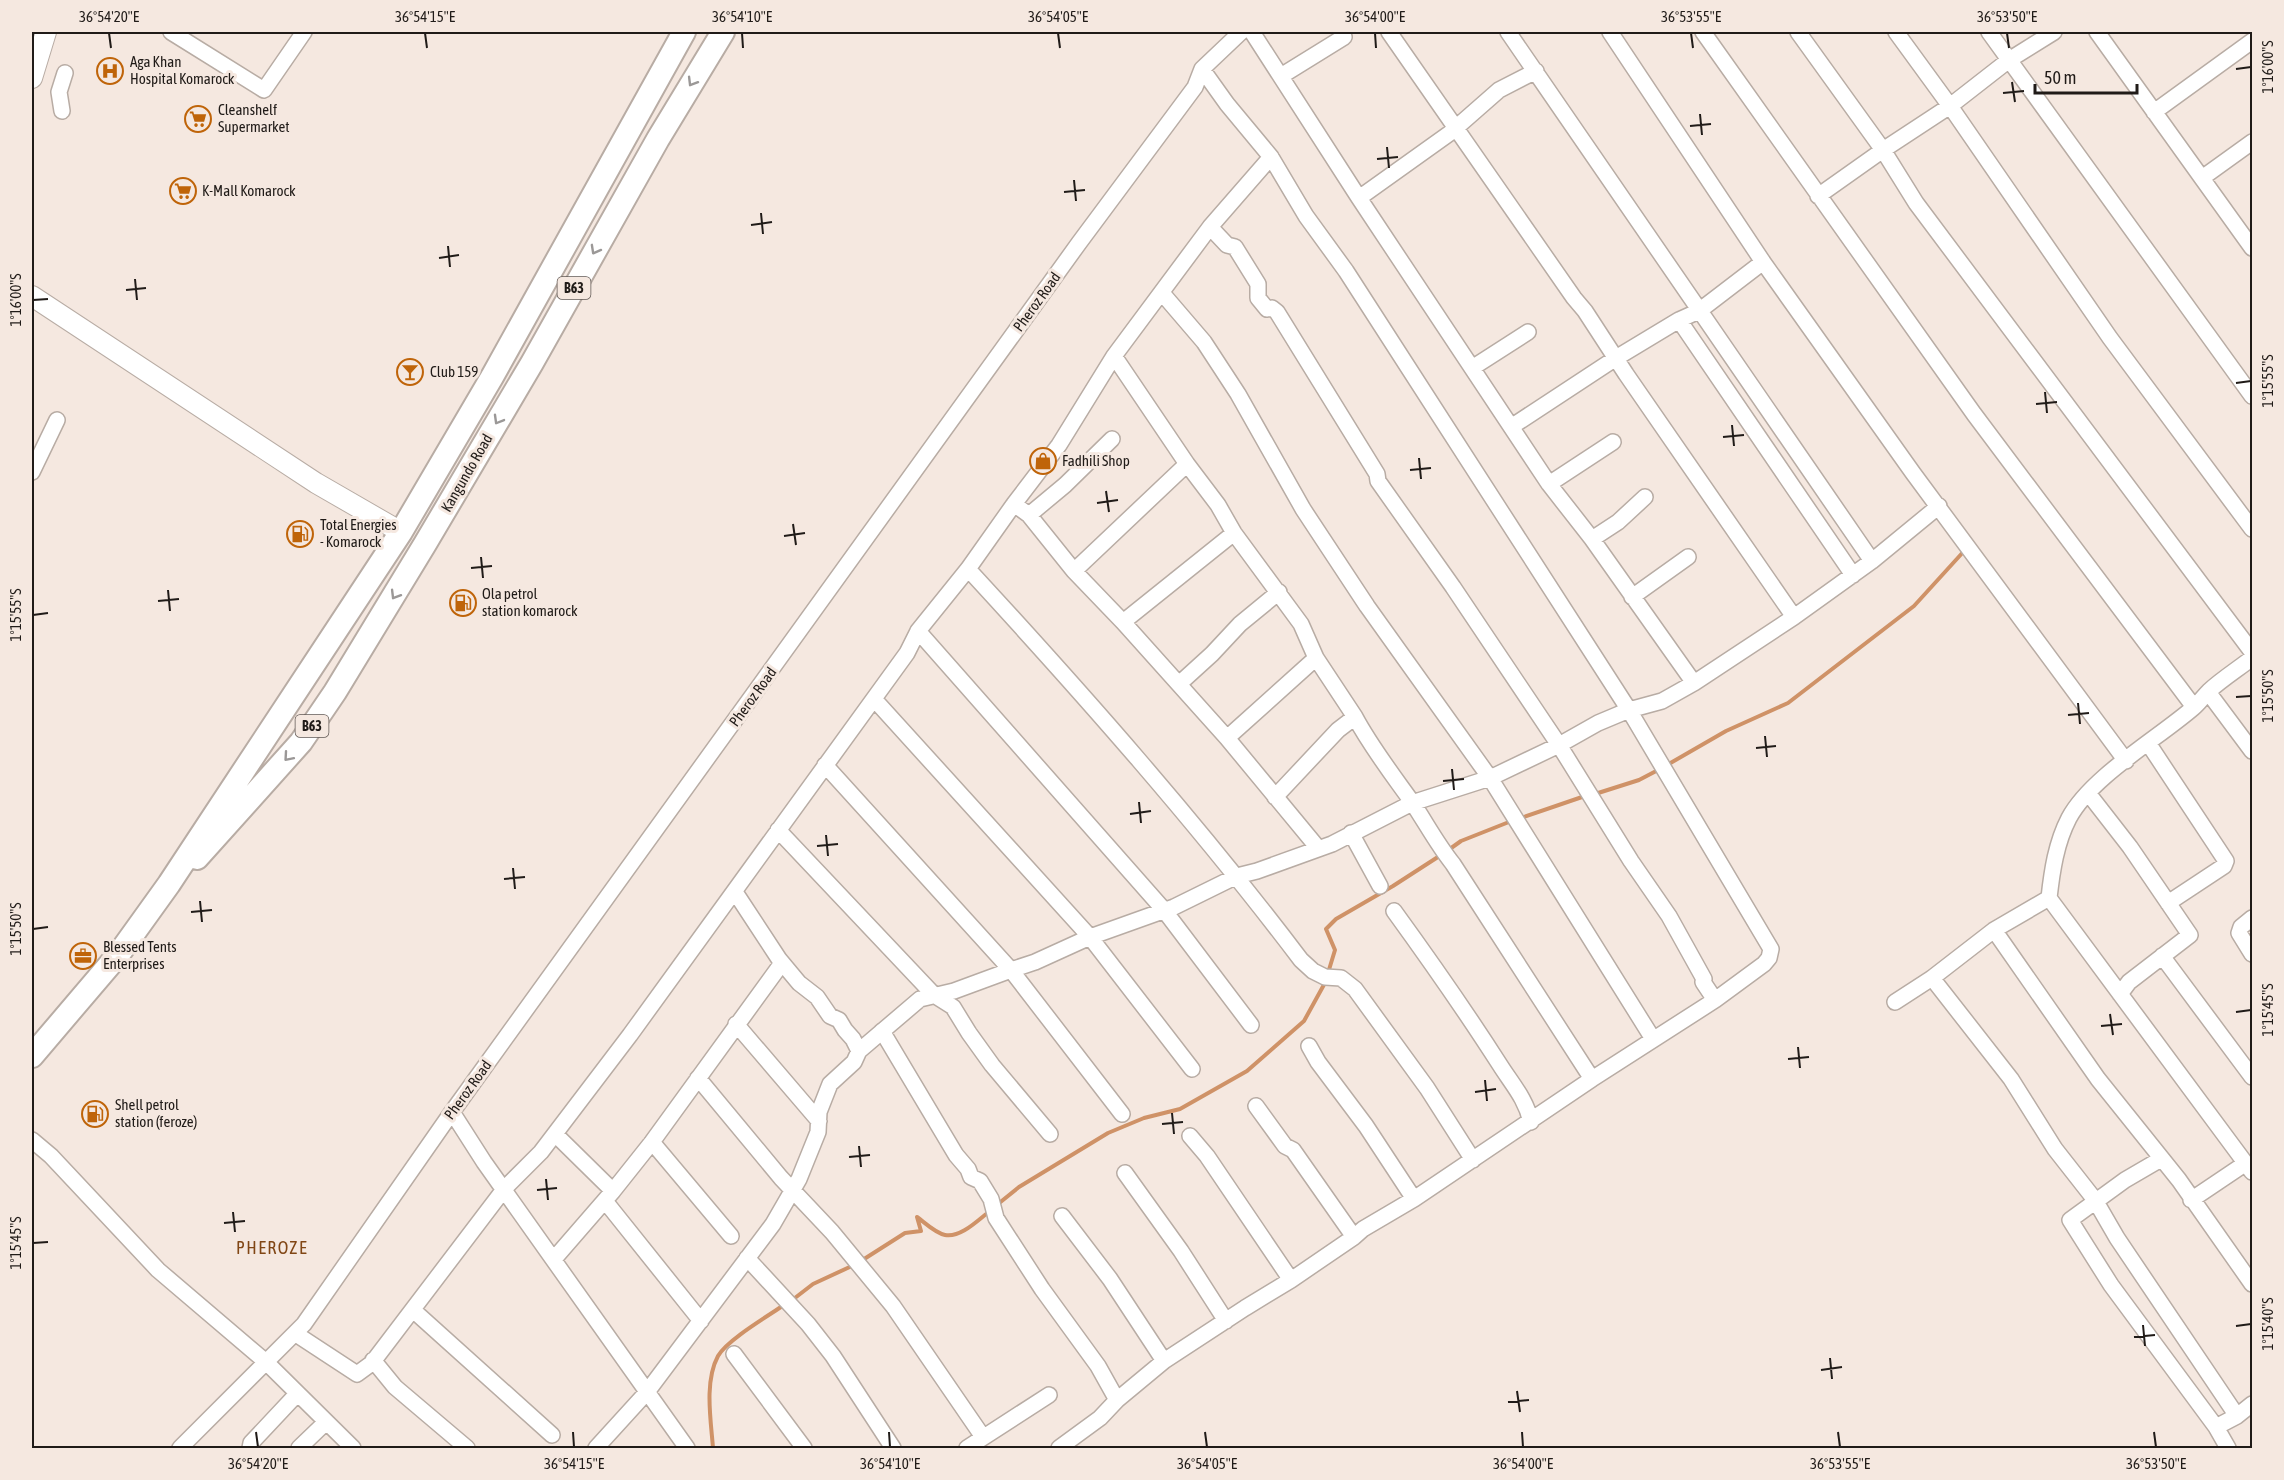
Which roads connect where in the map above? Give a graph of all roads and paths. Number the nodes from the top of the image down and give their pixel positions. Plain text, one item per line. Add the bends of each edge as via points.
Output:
1 (46, 32) edge
2 (171, 32) edge
3 (304, 32) edge
4 (684, 32) edge
5 (723, 32) edge
6 (1241, 32) edge
7 (1252, 32) edge
8 (1389, 32) edge
9 (1509, 32) edge
10 (1610, 32) edge
11 (1703, 32) edge
12 (1797, 32) edge
13 (1896, 32) edge
14 (1989, 32) edge
15 (2054, 32) edge
16 (2101, 33) edge
17 (1344, 37) dead end
18 (2253, 41) edge
19 (2009, 60) junction
20 (1203, 69) junction
21 (1536, 71) junction
22 (65, 73) dead end
23 (1281, 76) junction
24 (32, 78) edge
25 (1950, 106) junction
26 (62, 111) dead end
27 (2154, 112) junction
28 (1455, 128) junction
29 (2253, 142) edge
30 (1882, 150) junction
31 (1271, 157) junction
32 (2202, 178) junction
33 (1818, 196) junction
34 (1359, 198) junction
35 (1210, 227) junction
36 (2251, 243) edge
37 (1763, 262) junction
38 (1162, 293) junction
39 (32, 296) edge
40 (1699, 311) junction
41 (1680, 320) junction
42 (1528, 332) dead end
43 (1114, 356) junction
44 (1616, 358) junction
45 (1472, 368) junction
46 (2253, 396) edge
47 (57, 420) dead end
48 (1511, 427) junction
49 (1112, 439) dead end
50 (1612, 442) dead end
51 (1187, 464) junction
52 (32, 472) edge
53 (1549, 484) junction
54 (1645, 497) dead end
55 (1014, 504) junction
56 (1939, 506) junction
57 (1029, 514) junction
58 (2253, 529) edge
59 (401, 532) junction
60 (1234, 533) junction
61 (1592, 539) junction
62 (1688, 557) dead end
63 (1872, 561) junction
64 (968, 569) junction
65 (1074, 571) junction
66 (1853, 575) junction
67 (1279, 592) junction
68 (1632, 597) junction
69 (1794, 617) junction
70 (1123, 622) junction
71 (918, 631) junction
72 (2253, 652) edge
73 (1316, 658) junction
74 (2253, 658) edge
75 (1694, 683) junction
76 (1179, 684) junction
77 (2208, 692) junction
78 (874, 699) junction
79 (2194, 707) junction
80 (1629, 710) junction
81 (1355, 717) junction
82 (1227, 738) junction
83 (2148, 743) junction
84 (1559, 745) junction
85 (2253, 751) edge
86 (2126, 761) junction
87 (825, 765) junction
88 (1490, 778) junction
89 (2088, 794) junction
90 (1275, 797) junction
91 (1412, 803) junction
92 (778, 830) junction
93 (1351, 833) junction
94 (1318, 848) junction
95 (1237, 876) junction
96 (169, 884) junction
97 (1380, 886) dead end
98 (735, 892) junction
99 (2049, 898) junction
100 (2168, 903) junction
101 (1164, 910) junction
102 (1394, 911) dead end
103 (2253, 918) edge
104 (1994, 930) junction
105 (1090, 937) junction
106 (2253, 954) edge
107 (2162, 956) junction
108 (782, 963) junction
109 (1011, 970) junction
110 (1932, 978) junction
111 (2120, 994) junction
112 (934, 995) junction
113 (1714, 1000) junction
114 (1895, 1002) dead end
115 (736, 1024) junction
116 (1251, 1025) dead end
117 (882, 1031) junction
118 (1653, 1039) junction
119 (1309, 1046) dead end
120 (859, 1051) junction
121 (32, 1056) edge
122 (1192, 1070) dead end
123 (2253, 1077) edge
124 (698, 1078) junction
125 (1592, 1079) junction
126 (1256, 1106) dead end
127 (452, 1112) junction
128 (1122, 1114) dead end
129 (819, 1120) junction
130 (1531, 1122) junction
131 (555, 1134) junction
132 (1050, 1134) dead end
133 (1190, 1136) dead end
134 (32, 1140) edge
135 (652, 1142) junction
136 (2161, 1159) junction
137 (1473, 1160) junction
138 (2249, 1167) edge
139 (1125, 1173) dead end
140 (505, 1188) junction
141 (794, 1190) junction
142 (609, 1196) junction
143 (1414, 1199) junction
144 (2095, 1200) junction
145 (2191, 1200) junction
146 (1062, 1216) dead end
147 (731, 1236) dead end
148 (1354, 1237) junction
149 (747, 1258) junction
150 (554, 1259) junction
151 (1291, 1280) junction
152 (2253, 1284) edge
153 (413, 1310) junction
154 (701, 1321) junction
155 (1226, 1321) junction
156 (296, 1334) junction
157 (734, 1354) dead end
158 (374, 1360) junction
159 (1164, 1361) junction
160 (266, 1362) junction
161 (647, 1392) junction
162 (297, 1394) junction
163 (1049, 1395) dead end
164 (1117, 1400) junction
165 (2253, 1404) edge
166 (2237, 1416) junction
167 (324, 1423) junction
168 (2216, 1427) junction
169 (552, 1435) dead end
170 (983, 1437) junction
171 (180, 1449) edge
172 (250, 1449) edge
173 (299, 1449) edge
174 (353, 1449) edge
175 (467, 1449) edge
176 (596, 1449) edge
177 (687, 1449) edge
178 (804, 1449) edge
179 (893, 1449) edge
180 (967, 1449) edge
181 (1059, 1449) edge
182 (2228, 1449) edge

1 - 24 main road
2 - 3 street via 264,90
4 - 59 highway, Kangundo Road / B63 via 492,378
5 -> 96 highway, Kangundo Road / B63 via 657,139 413,566 335,692 301,742 207,850
6 - 20 street, Pheroz Road
7 - 23 street
8 - 28 street
9 - 21 street
10 - 37 street
11 - 33 street
12 - 30 street
13 - 25 street
14 - 19 street
15 - 19 street
16 - 27 street
17 - 23 street
18 - 27 street
19 - 25 street
19 - 46 street
20 - 31 street
20 - 127 street, Pheroz Road via 1195,87
21 - 28 street via 1499,90
21 - 40 street
22 - 26 street via 59,92
23 - 34 street
25 - 30 street
25 - 58 street via 2110,338
27 - 32 street
28 - 34 street
28 - 44 street
29 - 32 street
30 - 33 street
30 - 72 street via 1916,203
31 - 35 street
31 - 80 street
32 - 36 street
33 - 79 street via 1981,423
34 - 45 street
35 - 38 street
35 - 84 street via 1227,245 1235,247 1258,284 1258,298 1266,309 1277,312 1378,481
37 - 40 street
37 - 56 street
38 - 43 street
38 - 88 street via 1204,342 1303,509
39 - 59 main road via 316,483
40 - 41 street
40 - 63 street
41 - 44 street
41 - 66 street
42 - 45 street
43 - 51 street
43 - 55 street via 1059,446
44 - 48 street
44 - 69 street
45 - 48 street
47 - 52 street
48 - 53 street
49 - 57 street
50 - 53 street
51 - 60 street
51 - 65 street
53 - 61 street
54 - 61 street
55 - 57 street
55 - 64 street
56 - 63 street
56 - 86 street
57 - 65 street
59 - 96 highway, Kangundo Road / B63
60 - 67 street
60 - 70 street
61 - 68 street
62 - 68 street
63 - 66 street
64 - 71 street
64 - 95 street via 1058,666
65 - 70 street
66 - 69 street
67 - 73 street via 1301,624
67 - 76 street
68 - 75 street
69 - 75 street
70 - 76 street
71 - 78 street
71 - 101 street
73 - 81 street
73 - 82 street
74 - 77 street
75 - 80 street via 1662,701
76 - 82 street
77 - 79 street
77 - 85 street
78 - 87 street
78 - 105 street
79 - 83 street
80 - 84 street
80 - 113 street via 1771,949 1764,964
81 - 90 street
81 - 91 street
82 - 90 street
83 - 86 street
83 - 100 street via 2226,861
84 - 88 street
84 - 113 street via 1669,916
86 - 89 street
87 - 92 street
87 - 109 street
88 - 91 street
88 - 118 street
89 - 99 street via 2070,818 2059,844
89 - 100 street
90 - 94 street
91 - 93 street
91 - 125 street
92 - 98 street
92 - 112 street
93 - 94 street
93 - 97 street
94 - 95 street
95 - 101 street
95 - 137 street via 1301,960 1313,971 1341,978 1355,988
96 - 121 highway, Kangundo Road / B63 via 118,955
98 - 108 street
98 - 131 street
99 - 104 street
99 - 111 street
100 - 107 street via 2190,935
101 - 105 street
101 - 116 street
102 - 130 street via 1521,1095
103 - 106 street via 2239,933
104 - 110 street
104 - 136 street via 2098,1079
105 - 109 street
105 - 122 street
107 - 111 street via 2128,982
107 - 123 street
108 - 115 street
108 - 120 street via 817,997 830,1016 839,1020
109 - 112 street
109 - 128 street
110 - 114 street
110 - 144 street via 2011,1079 2055,1149
111 - 138 street
112 - 117 street via 920,999
112 - 132 street via 953,1007 992,1065
113 - 118 street
115 - 124 street
115 - 129 street
117 - 120 street
117 - 164 street via 956,1155 971,1177 981,1181 996,1218 1098,1366
118 - 125 street
119 - 143 street
120 - 129 street via 854,1062 830,1084
124 - 135 street
124 - 141 street
125 - 130 street
126 - 148 street via 1285,1146 1293,1150
127 - 140 street
127 - 156 street, Pheroz Road
129 - 141 street via 818,1132
130 - 137 street
131 - 140 street
131 - 142 street
133 - 151 street
134 - 160 street via 158,1270
135 - 142 street
135 - 147 street
136 - 144 street
136 - 145 street
137 - 143 street
138 - 145 street
139 - 155 street
140 - 150 street
140 - 153 street
141 - 149 street
141 - 170 street via 893,1306
142 - 150 street
142 - 154 street
143 - 148 street
144 - 166 street
144 - 168 street via 2070,1220 2111,1285
145 - 152 street
146 - 159 street via 1110,1279
148 - 151 street
149 - 154 street
149 - 179 street via 833,1356
150 - 161 street
151 - 155 street
153 - 158 street
153 - 169 street
154 - 161 street
155 - 159 street
156 - 158 street via 357,1374
156 - 160 street, Pheroz Road
157 - 178 street
158 - 175 street via 395,1387
159 - 164 street
160 - 162 street
160 - 171 street, Pheroz Road
161 - 176 street
161 - 177 street
162 - 167 street
162 - 172 street via 251,1443
163 - 170 street
164 - 181 street
165 - 166 street
166 - 168 street
167 - 173 street
167 - 174 street
168 - 182 street
170 - 180 street

